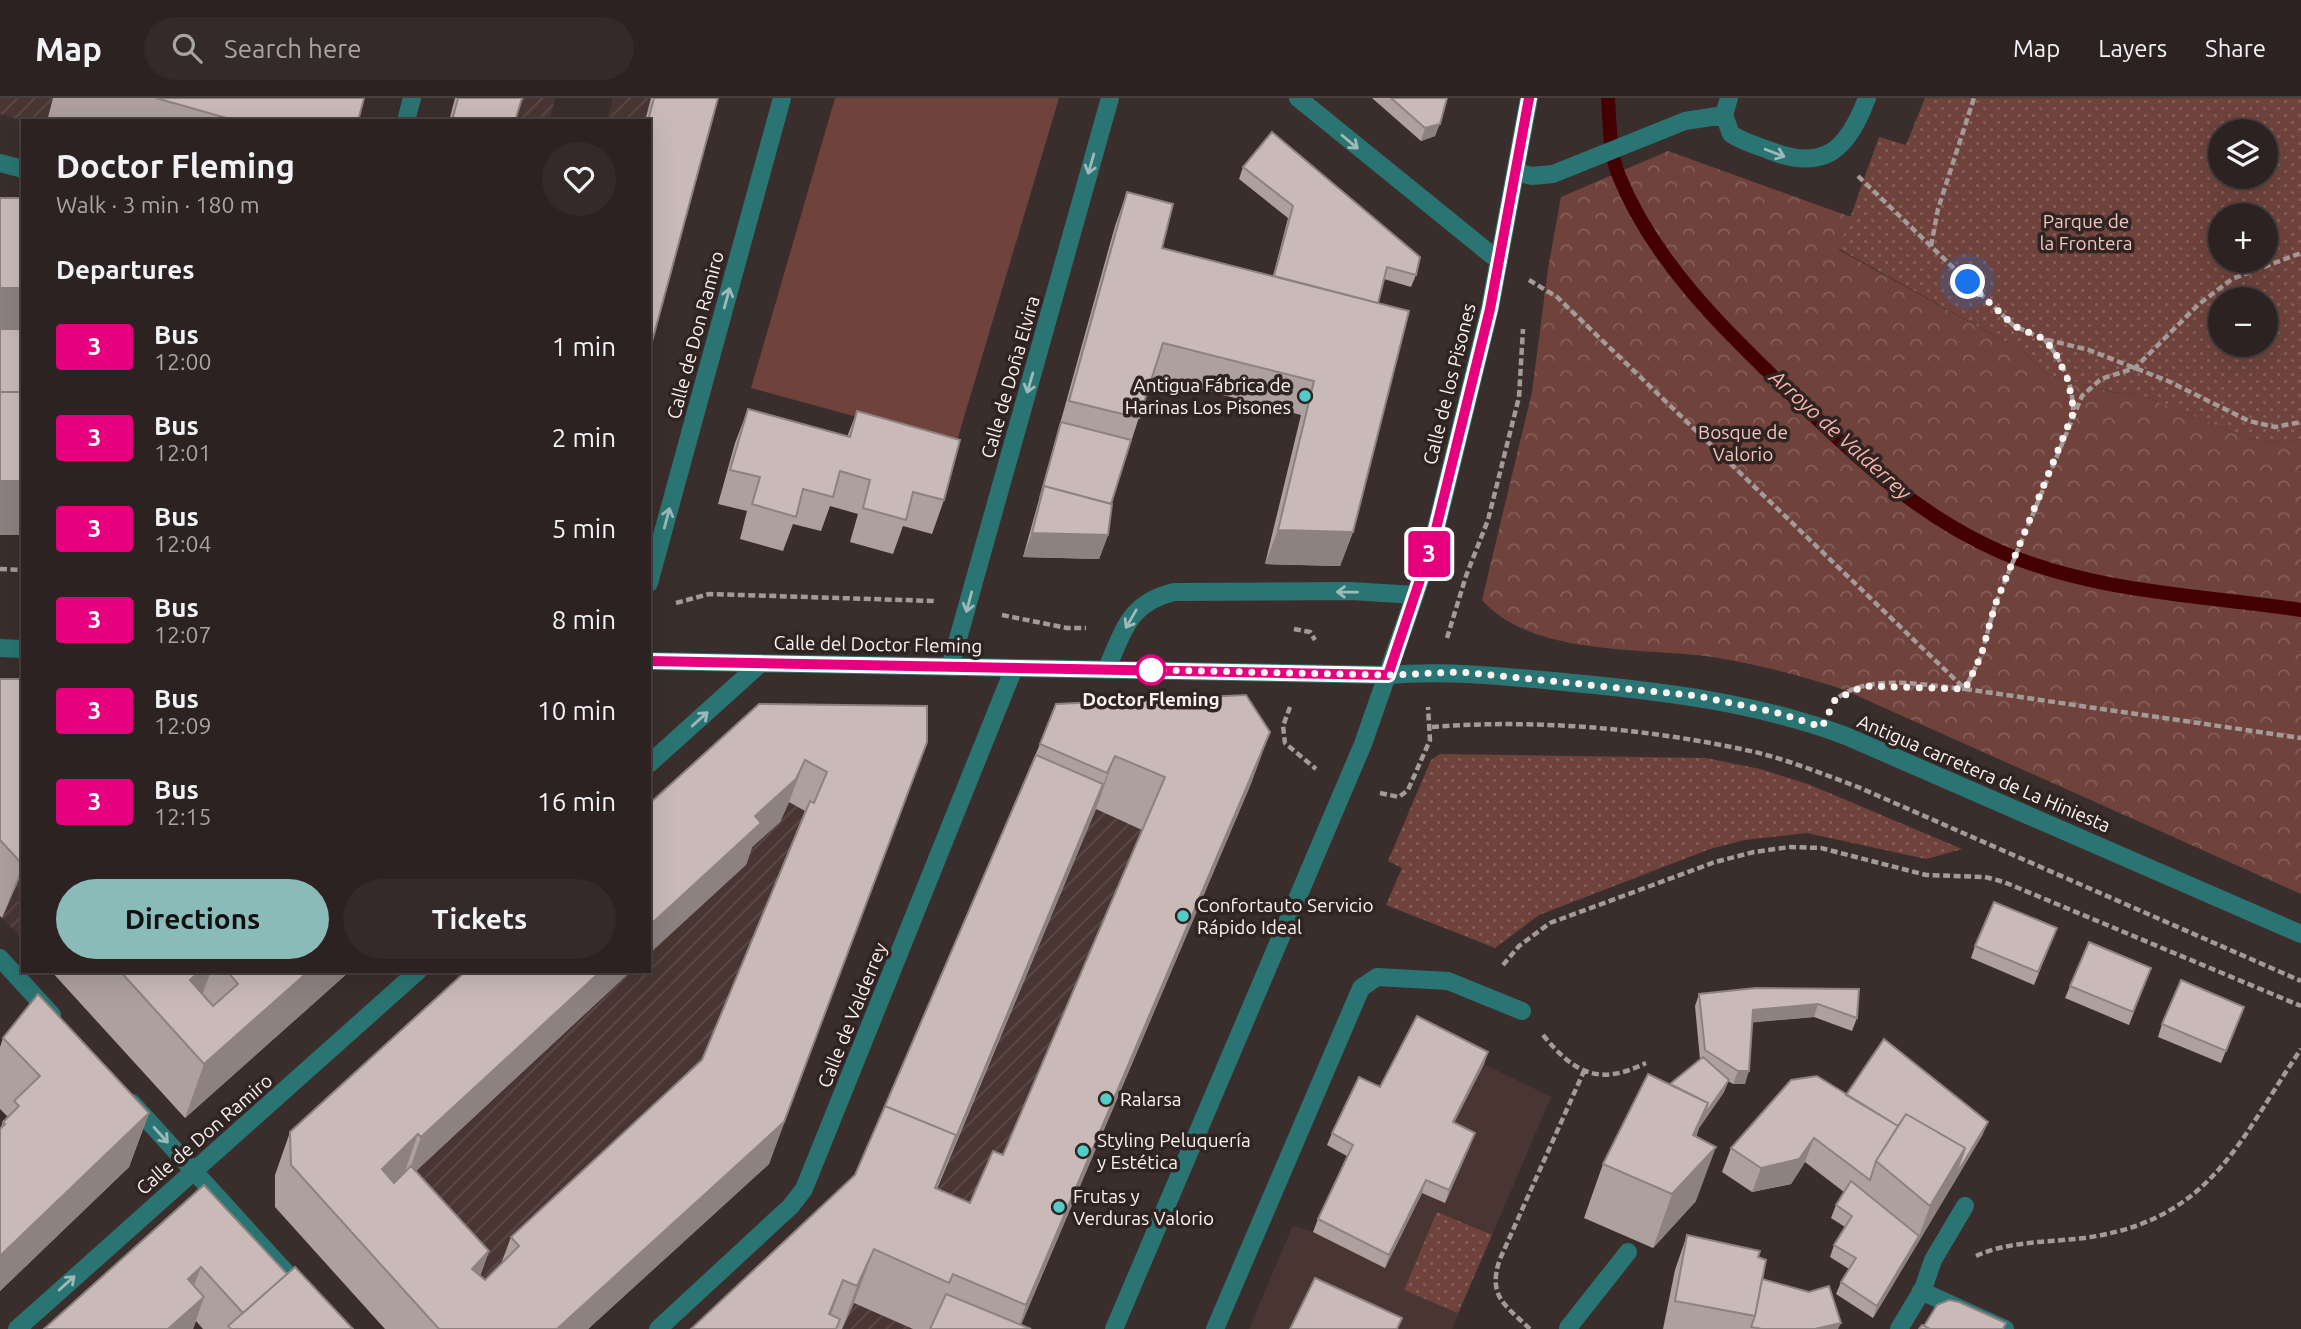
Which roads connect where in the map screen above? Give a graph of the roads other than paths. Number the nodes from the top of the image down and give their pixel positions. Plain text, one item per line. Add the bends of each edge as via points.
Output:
1 (412, 98) edge
2 (782, 98) edge
3 (1110, 98) edge
4 (1298, 98) edge
5 (1528, 98) edge
6 (1867, 98) edge
7 (1727, 107) edge
8 (407, 119) edge
9 (0, 163) edge
10 (21, 168) edge
11 (1516, 172) junction
12 (1499, 261) junction
13 (651, 576) edge
14 (1415, 595) junction
15 (0, 648) edge
16 (21, 649) edge
17 (651, 661) edge
18 (761, 663) junction
19 (950, 667) junction
20 (1014, 668) junction
21 (1106, 670) junction
22 (1388, 675) junction
23 (651, 762) edge
24 (2301, 934) edge
25 (0, 958) edge
26 (416, 973) edge
27 (1522, 1011) road end
28 (63, 1027) edge
29 (117, 1086) edge
30 (194, 1171) junction
31 (1965, 1206) dead end
32 (1628, 1252) dead end
33 (1921, 1291) junction
34 (309, 1298) edge
35 (17, 1329) edge
36 (658, 1329) edge
37 (1114, 1329) edge
38 (1215, 1329) edge
39 (1566, 1329) edge
40 (1899, 1329) edge
41 (2005, 1329) edge

1 - 8 street
13 -> 2 street, Calle de Don Ramiro
3 -> 19 street, Calle de Doña Elvira
4 -> 12 street
5 - 11 street, Calle de los Pisones
7 -> 6 street via 1727,128 1737,138 1793,159 1818,158 1852,133
7 - 11 street via 1651,133 1562,172 1532,176
9 - 10 street
11 - 12 street, Calle de los Pisones
12 - 14 street, Calle de los Pisones via 1435,532
14 -> 21 street via 1351,591 1164,594 1139,606 1131,616
14 - 22 street, Calle de los Pisones
15 - 16 street
17 - 18 street, Calle del Doctor Fleming
18 - 19 street, Calle del Doctor Fleming
23 -> 18 street
19 - 20 street, Calle del Doctor Fleming
20 - 21 street, Calle del Doctor Fleming
20 - 36 street, Calle de Valderrey via 804,1189
21 - 22 street, Calle del Doctor Fleming
22 - 24 street, Antigua carretera de La Hiniesta via 1462,672 1667,692 1742,705 1822,727
22 - 37 street, Calle de los Pisones via 1363,744
25 - 28 street
26 - 30 street, Calle de Don Ramiro
27 - 38 street via 1448,981 1388,976 1360,988
29 -> 30 street
30 - 34 street
35 -> 30 street, Calle de Don Ramiro
31 - 33 street via 1933,1260
32 - 39 street
33 - 40 street
33 - 41 street

